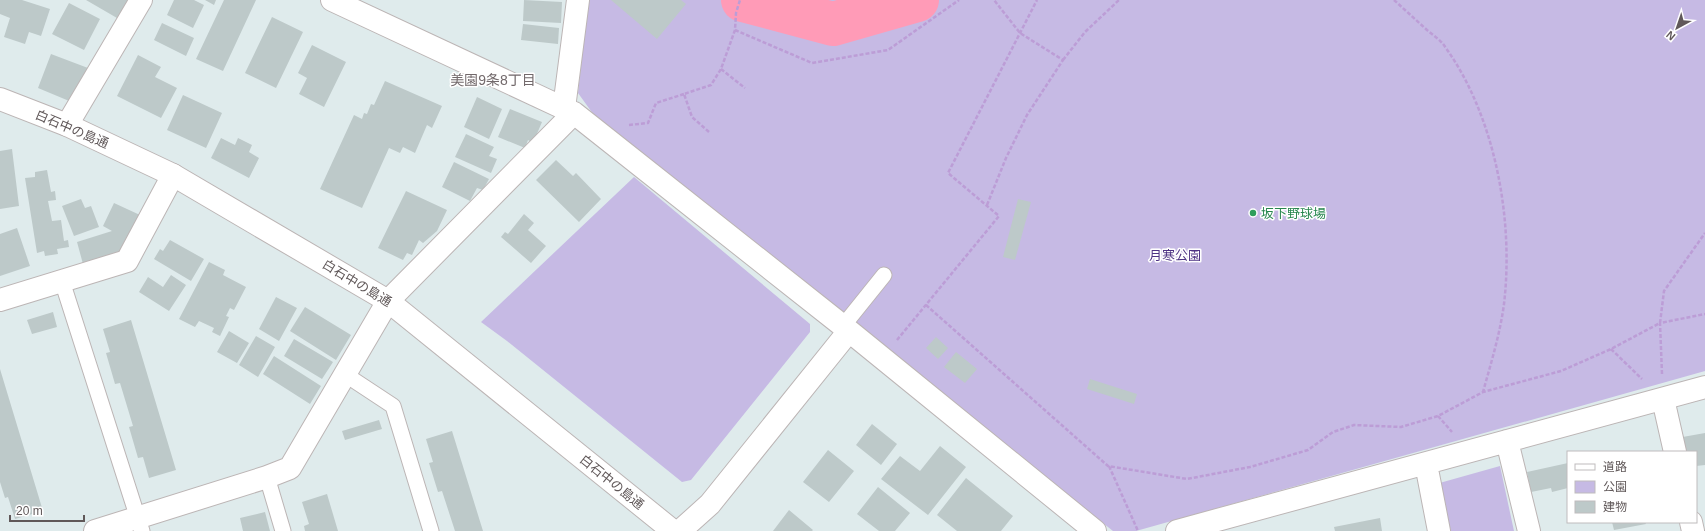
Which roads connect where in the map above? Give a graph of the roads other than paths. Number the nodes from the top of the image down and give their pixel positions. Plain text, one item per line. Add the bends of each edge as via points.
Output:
1 (141, 0) edge
2 (332, 0) edge
3 (578, 0) edge
4 (366, 7) edge
5 (0, 99) edge
6 (569, 111) junction
7 (67, 125) junction
8 (173, 175) junction
9 (884, 275) dead end
10 (62, 281) junction
11 (0, 300) edge
12 (388, 301) junction
13 (846, 328) junction
14 (346, 375) junction
15 (1705, 387) edge
16 (1663, 399) junction
17 (1507, 441) junction
18 (1675, 451) edge
19 (1426, 464) junction
20 (267, 477) junction
21 (140, 524) edge
22 (95, 531) edge
23 (283, 531) edge
24 (431, 531) edge
25 (673, 531) edge
26 (680, 531) edge
27 (1095, 531) edge
28 (1177, 531) edge
29 (1439, 531) edge
30 (1529, 531) edge

1 - 7 street
2 - 4 street
3 - 6 street
4 - 6 street
5 - 7 street, 白石中の島通
6 - 12 street
6 - 13 street
7 - 8 street, 白石中の島通
8 - 10 street via 127,261
8 - 12 street, 白石中の島通
9 - 13 lane
10 - 11 street
10 - 21 lane
12 - 14 street
12 - 25 street, 白石中の島通
13 - 26 street via 710,504
13 - 27 street
14 - 20 street via 290,468
14 - 24 lane via 393,406
15 - 16 street
16 - 17 street
16 - 18 street
17 - 19 street
17 - 30 street
19 - 28 street
19 - 29 street
20 - 21 street
20 - 23 lane
21 - 22 street

